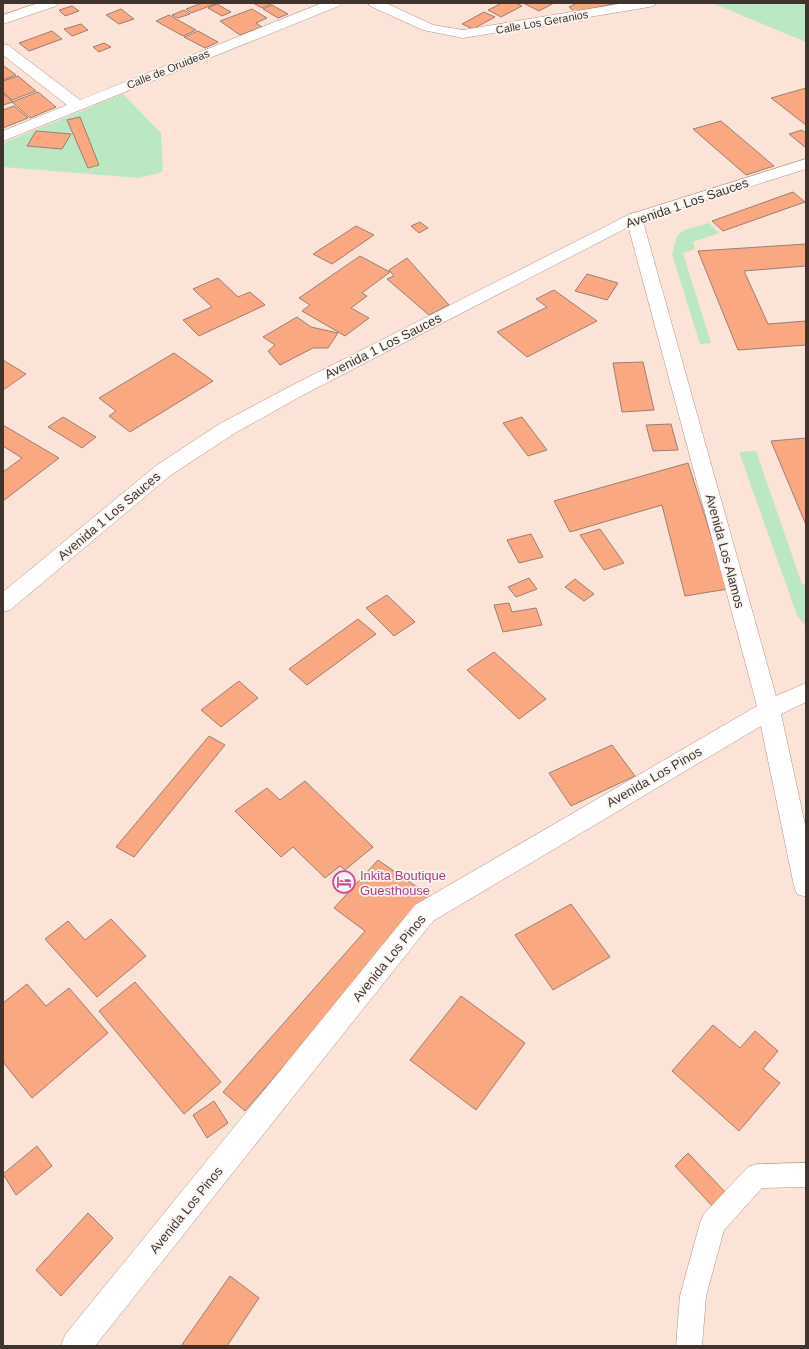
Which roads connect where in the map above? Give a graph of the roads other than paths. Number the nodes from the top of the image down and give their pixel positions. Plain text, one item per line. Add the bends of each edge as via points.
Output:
1 (51, 3) edge
2 (334, 3) edge
3 (375, 3) edge
4 (649, 3) edge
5 (3, 20) edge
6 (3, 48) edge
7 (78, 106) junction
8 (3, 136) edge
9 (806, 164) edge
10 (634, 218) junction
11 (3, 604) edge
12 (806, 692) edge
13 (769, 710) junction
14 (806, 886) edge
15 (806, 1175) edge
16 (76, 1346) edge
17 (689, 1346) edge

1 - 5 street
2 - 7 street, Calle de Oruideas
3 - 4 street, Calle Los Geranios via 433,30 464,34
6 - 7 street
7 - 8 street, Calle de Oruideas
9 - 10 street, Avenida 1 Los Sauces
10 - 11 street, Avenida 1 Los Sauces via 228,428 164,470
10 - 13 street, Avenida Los Alamos
12 - 13 street, Avenida Los Pinos
13 - 14 street, Avenida Los Alamos
13 - 16 street, Avenida Los Pinos via 424,913
15 - 17 lane via 757,1176 713,1224 694,1296

